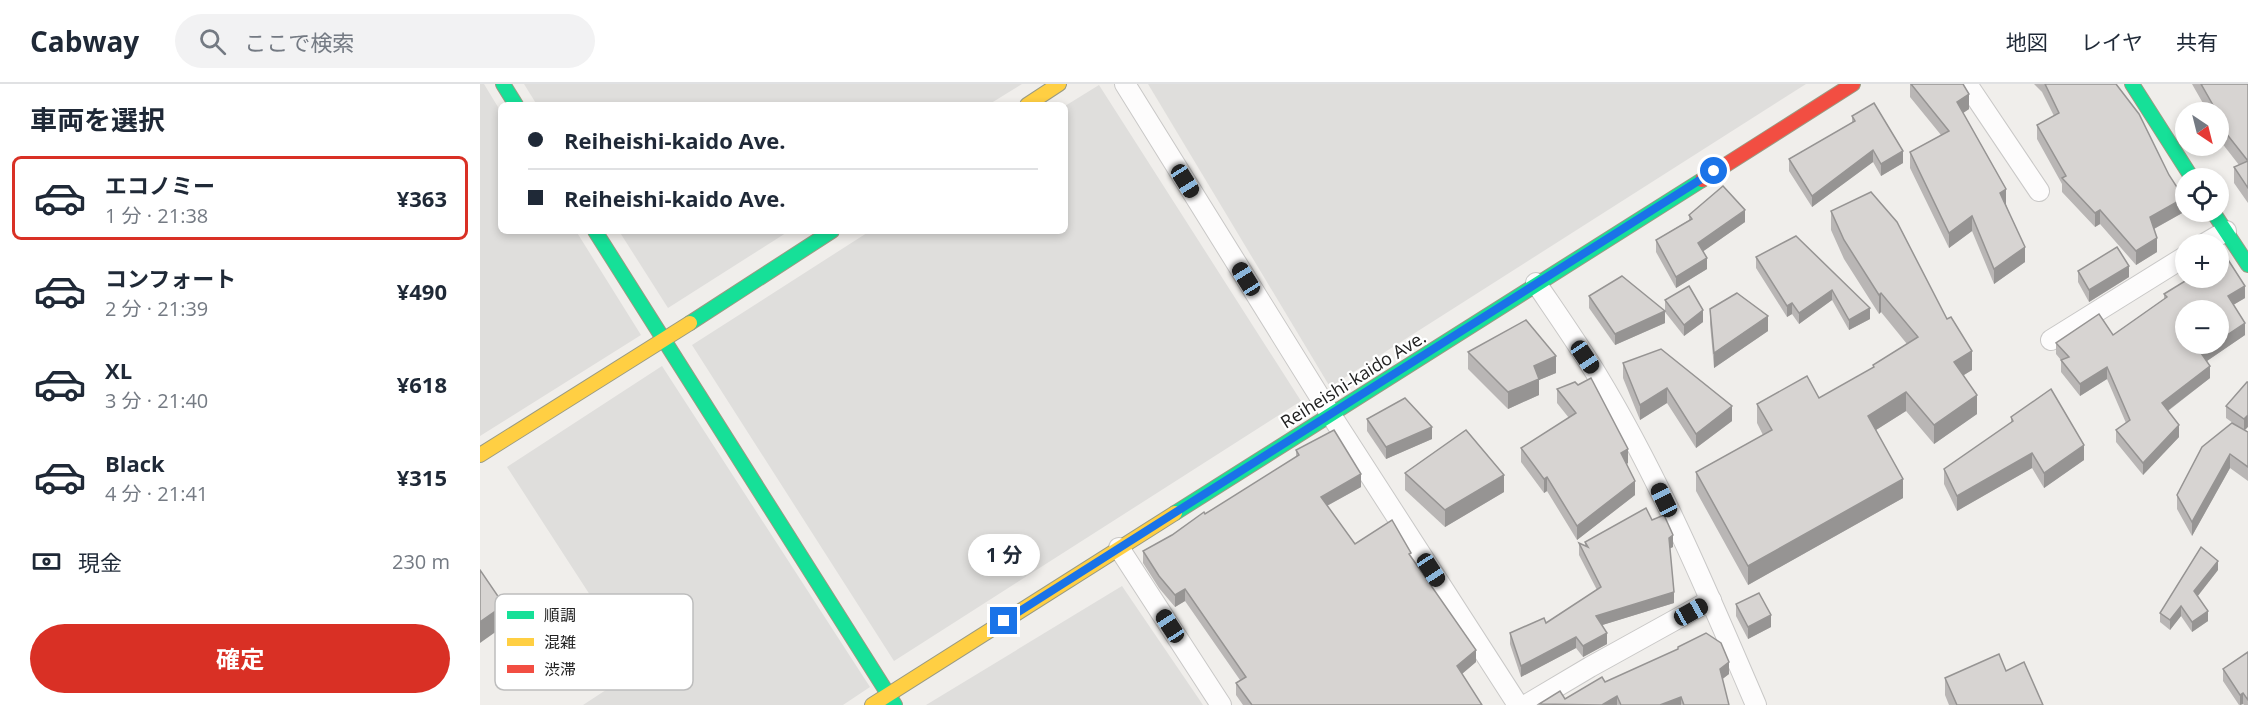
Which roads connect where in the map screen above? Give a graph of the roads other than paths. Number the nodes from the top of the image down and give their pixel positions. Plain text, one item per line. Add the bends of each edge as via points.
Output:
1 (503, 84) edge
2 (1059, 84) edge
3 (1125, 84) edge
4 (1853, 84) edge
5 (1968, 84) edge
6 (2132, 84) edge
7 (514, 102) edge
8 (1032, 102) edge
9 (2186, 168) edge
10 (2039, 191) dead end
11 (2220, 222) edge
12 (2226, 231) junction
13 (597, 234) edge
14 (827, 234) edge
15 (2221, 234) edge
16 (2175, 263) edge
17 (2248, 265) edge
18 (1536, 284) junction
19 (664, 340) junction
20 (2051, 340) dead end
21 (1331, 415) junction
22 (480, 455) edge
23 (1119, 548) junction
24 (1712, 600) junction
25 (892, 700) edge
26 (872, 705) edge
27 (1221, 705) edge
28 (1518, 705) edge
29 (1526, 705) edge
30 (1756, 705) edge

1 - 7 street
2 - 8 street
3 - 21 street
4 - 18 street, Reiheishi-kaido Ave.
5 - 10 street
6 - 9 street
11 - 12 street
12 - 15 street
12 - 17 street
13 - 19 street
14 - 19 street
16 - 20 street
18 - 21 street, Reiheishi-kaido Ave.
18 - 24 street via 1597,375
19 - 22 street
19 - 25 street
21 - 23 street, Reiheishi-kaido Ave.
21 - 28 street
23 - 25 street, Reiheishi-kaido Ave.
23 - 27 street
24 - 29 street
24 - 30 street
25 - 26 street, Reiheishi-kaido Ave.

